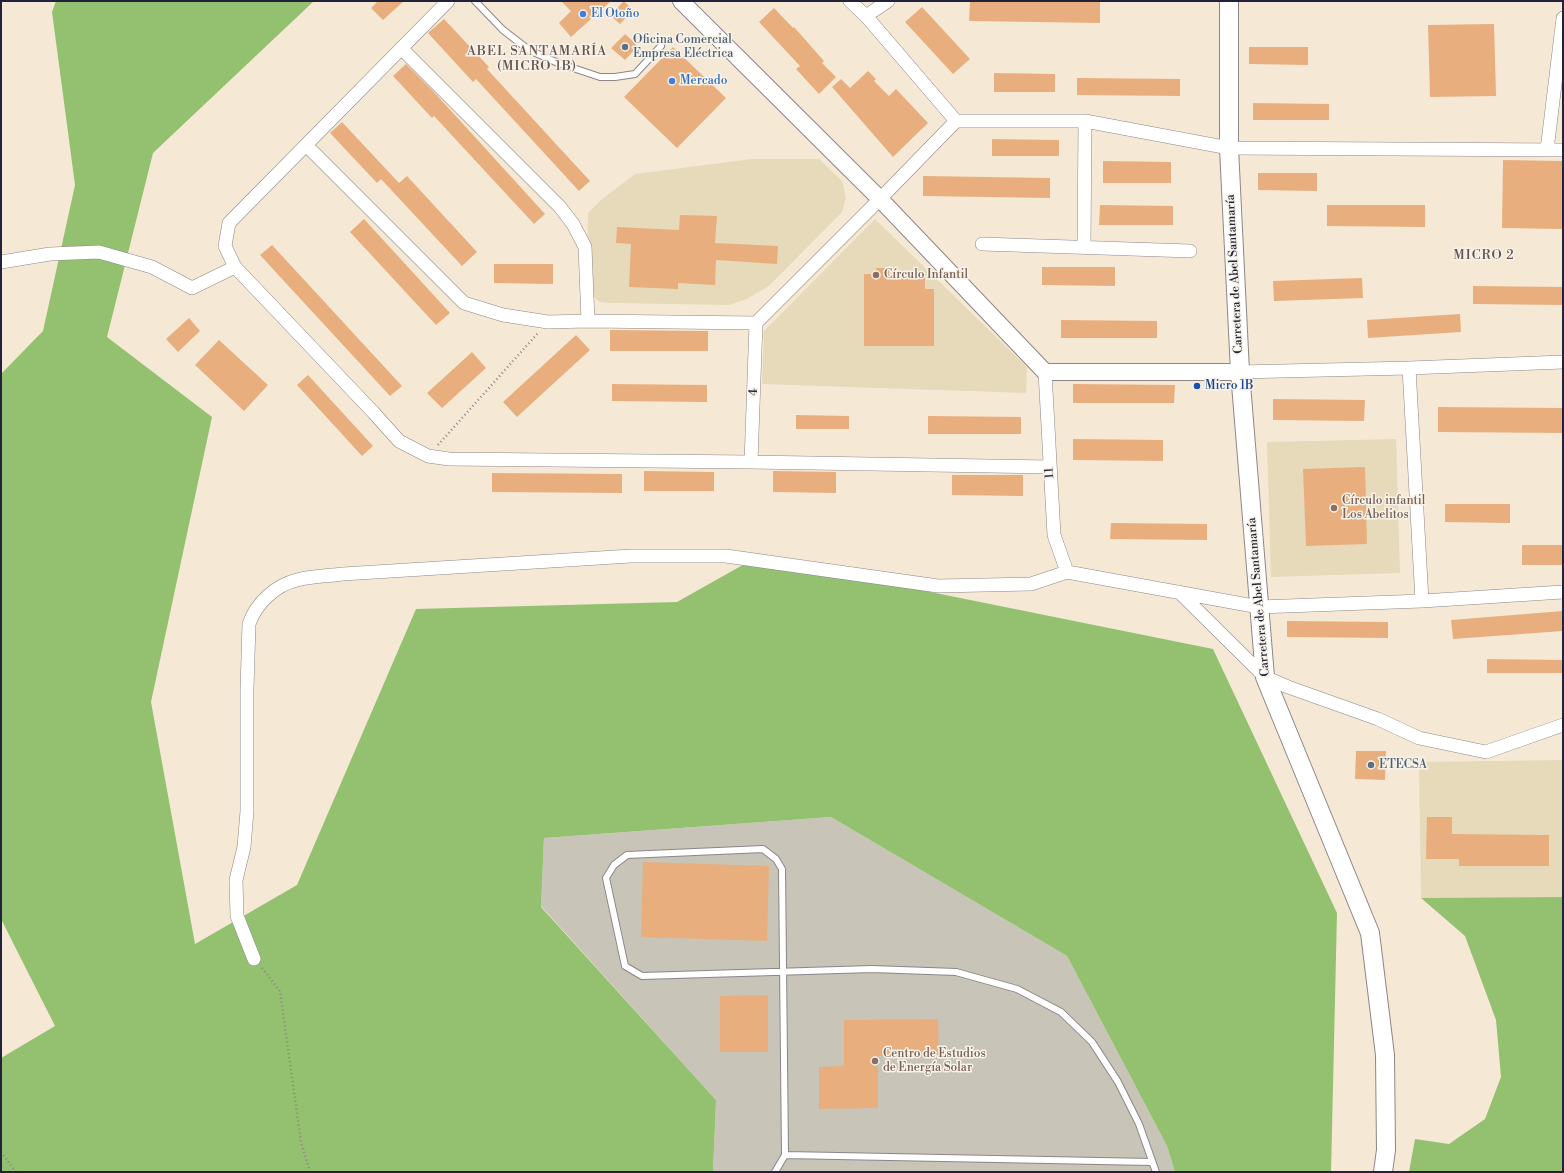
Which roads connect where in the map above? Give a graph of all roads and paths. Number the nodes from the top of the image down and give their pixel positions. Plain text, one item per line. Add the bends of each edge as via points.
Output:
1 (448, 1) edge
2 (475, 1) edge
3 (681, 1) edge
4 (850, 1) edge
5 (888, 1) edge
6 (1229, 1) edge
7 (866, 16) junction
8 (1563, 18) edge
9 (661, 46) dead end
10 (401, 48) junction
11 (956, 120) junction
12 (1085, 121) junction
13 (306, 145) junction
14 (1229, 148) junction
15 (1547, 150) junction
16 (1563, 150) edge
17 (880, 199) junction
18 (982, 244) dead end
19 (1084, 247) junction
20 (1190, 251) dead end
21 (1, 262) edge
22 (234, 268) junction
23 (588, 321) junction
24 (548, 322) junction
25 (756, 323) junction
26 (1563, 362) edge
27 (1409, 368) junction
28 (1044, 372) junction
29 (1240, 372) junction
30 (428, 456) junction
31 (751, 462) junction
32 (1050, 467) junction
33 (1067, 572) junction
34 (1178, 592) junction
35 (1563, 592) edge
36 (1422, 601) junction
37 (1259, 607) junction
38 (1265, 677) junction
39 (1563, 725) edge
40 (254, 959) joint
41 (783, 972) junction
42 (1, 1152) edge
43 (785, 1155) junction
44 (1152, 1162) junction
45 (16, 1172) edge
46 (310, 1172) edge
47 (775, 1172) edge
48 (1156, 1172) edge
49 (1383, 1172) edge

1 - 10 street
2 - 9 lane via 503,30 529,50 600,77 635,74
3 - 17 street
4 - 7 street
5 - 7 street
6 - 14 main road, Carretera de Abel Santamaría
7 - 11 street
8 - 15 street
10 - 13 street
10 - 23 street via 560,207 573,224 585,248
11 - 12 street
11 - 17 street
12 - 14 street
12 - 19 street
13 - 22 street via 229,222 225,246
13 - 24 street via 464,303 502,315
14 - 15 street
14 - 29 main road, Carretera de Abel Santamaría
15 - 16 street
17 - 25 street
17 - 28 street
18 - 19 street
19 - 20 street
21 - 22 street via 50,254 99,252 152,267 192,288
22 - 30 street via 399,441
23 - 24 street
23 - 25 street
24 - 30 path
25 - 31 street, 4
26 - 27 street
27 - 29 street
27 - 36 street
28 - 29 street
28 - 32 street, 11
29 - 37 main road, Carretera de Abel Santamaría
30 - 31 street via 449,459
31 - 32 street
32 - 33 street, 11 via 1054,535
33 - 34 street
33 - 40 street via 1031,584 938,586 726,556 631,556 343,574 297,580 284,585 258,605 248,624 247,811 244,847 236,880 237,916
34 - 37 street
34 - 38 street
35 - 36 street
36 - 37 street
37 - 38 main road, Carretera de Abel Santamaría
38 - 39 street via 1378,719 1419,738 1486,752
38 - 49 main road, Carretera de Abel Santamaría via 1370,933 1384,1055 1386,1150
40 - 46 path via 280,991 301,1142
41 - 41 lane via 642,976 625,966 606,878 614,865 627,855 763,848 776,859 782,869
41 - 43 lane
41 - 44 lane via 872,969 956,972 1017,989 1061,1012 1092,1042 1118,1082 1139,1124
42 - 45 path
43 - 44 lane
43 - 47 lane
44 - 48 lane

